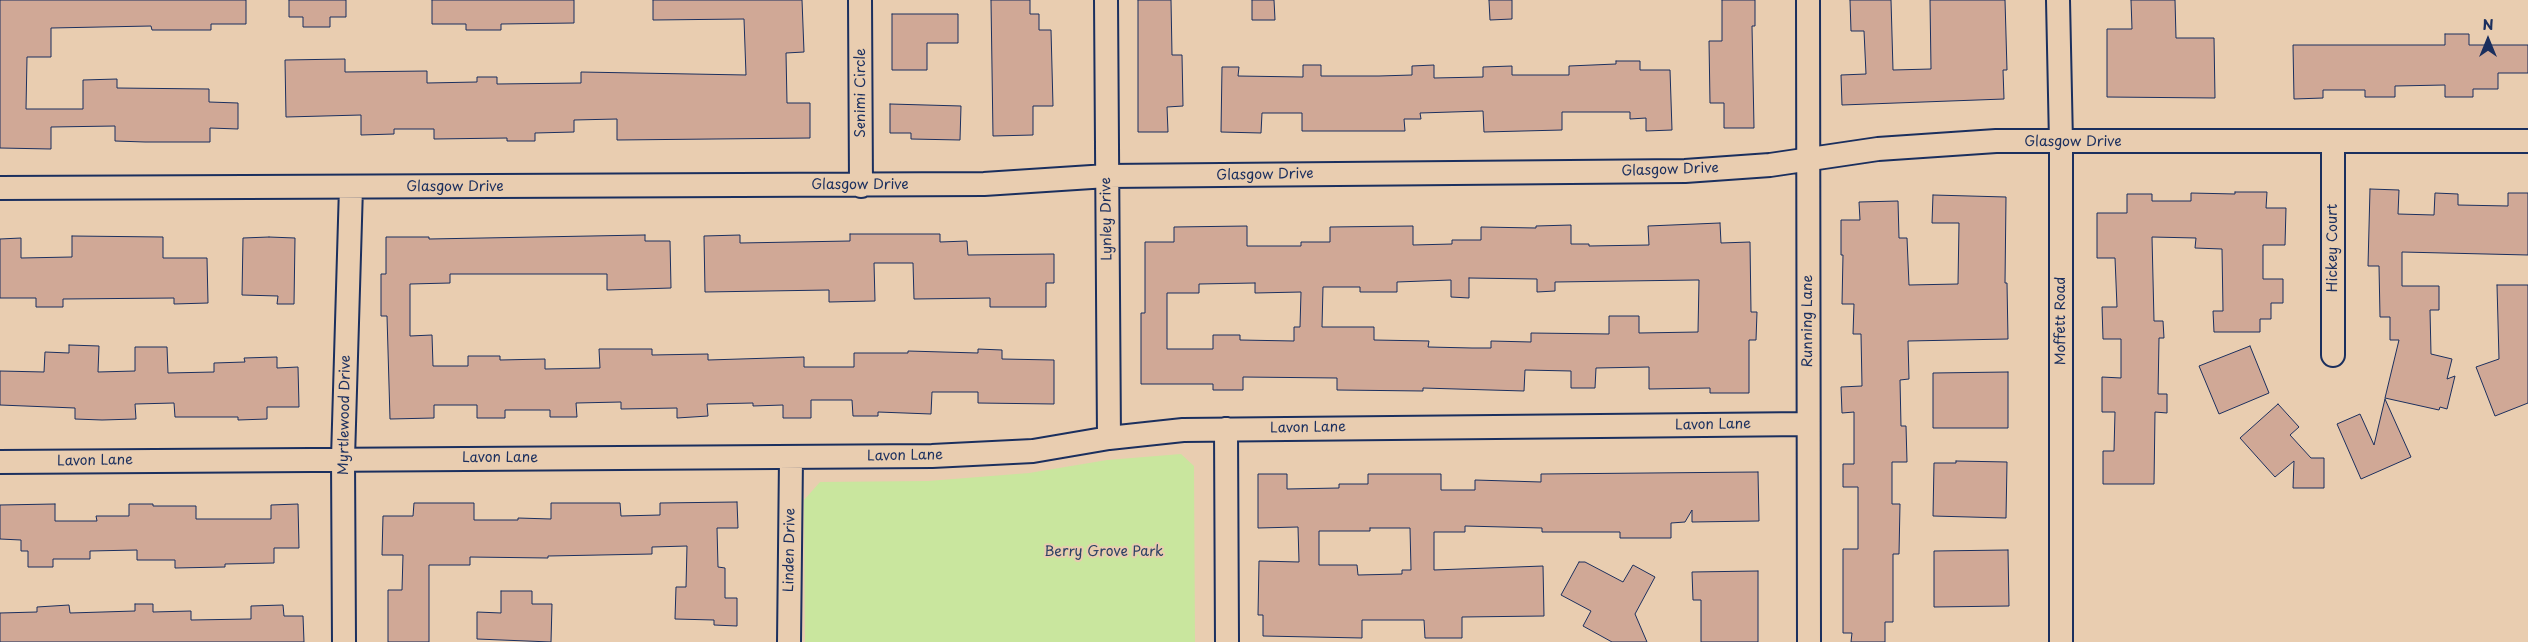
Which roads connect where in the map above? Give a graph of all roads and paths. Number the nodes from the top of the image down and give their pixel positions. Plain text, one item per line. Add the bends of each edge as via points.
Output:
1 (860, 0) edge
2 (1106, 0) edge
3 (1808, 0) edge
4 (2058, 0) edge
5 (2061, 142) junction
6 (2333, 142) junction
7 (2528, 142) edge
8 (1808, 161) junction
9 (1106, 176) junction
10 (861, 186) junction
11 (351, 187) junction
12 (0, 188) edge
13 (2333, 355) dead end
14 (1808, 424) junction
15 (1226, 429) junction
16 (1109, 438) junction
17 (344, 458) junction
18 (791, 458) junction
19 (0, 462) edge
20 (344, 642) edge
21 (789, 642) edge
22 (1227, 642) edge
23 (1809, 642) edge
24 (2062, 642) edge

1 - 10 street, Senimi Circle
2 - 9 street, Lynley Drive
3 - 8 street, Running Lane
4 - 5 street, Moffett Road
5 - 6 street, Glasgow Drive
5 - 8 street, Glasgow Drive via 1957,142 1878,149
5 - 24 street, Moffett Road
6 - 7 street, Glasgow Drive
6 - 13 street, Hickey Court
8 - 9 street, Glasgow Drive via 1684,171
8 - 14 street, Running Lane
9 - 10 street, Glasgow Drive via 984,184
9 - 16 street, Lynley Drive
10 - 11 street, Glasgow Drive
11 - 12 street, Glasgow Drive
11 - 17 street, Myrtlewood Drive
14 - 15 street, Lavon Lane
14 - 23 street, Running Lane
15 - 16 street, Lavon Lane
15 - 22 street
16 - 18 street, Lavon Lane via 1033,451
17 - 18 street, Lavon Lane
17 - 19 street, Lavon Lane
17 - 20 street, Myrtlewood Drive
18 - 21 street, Linden Drive

